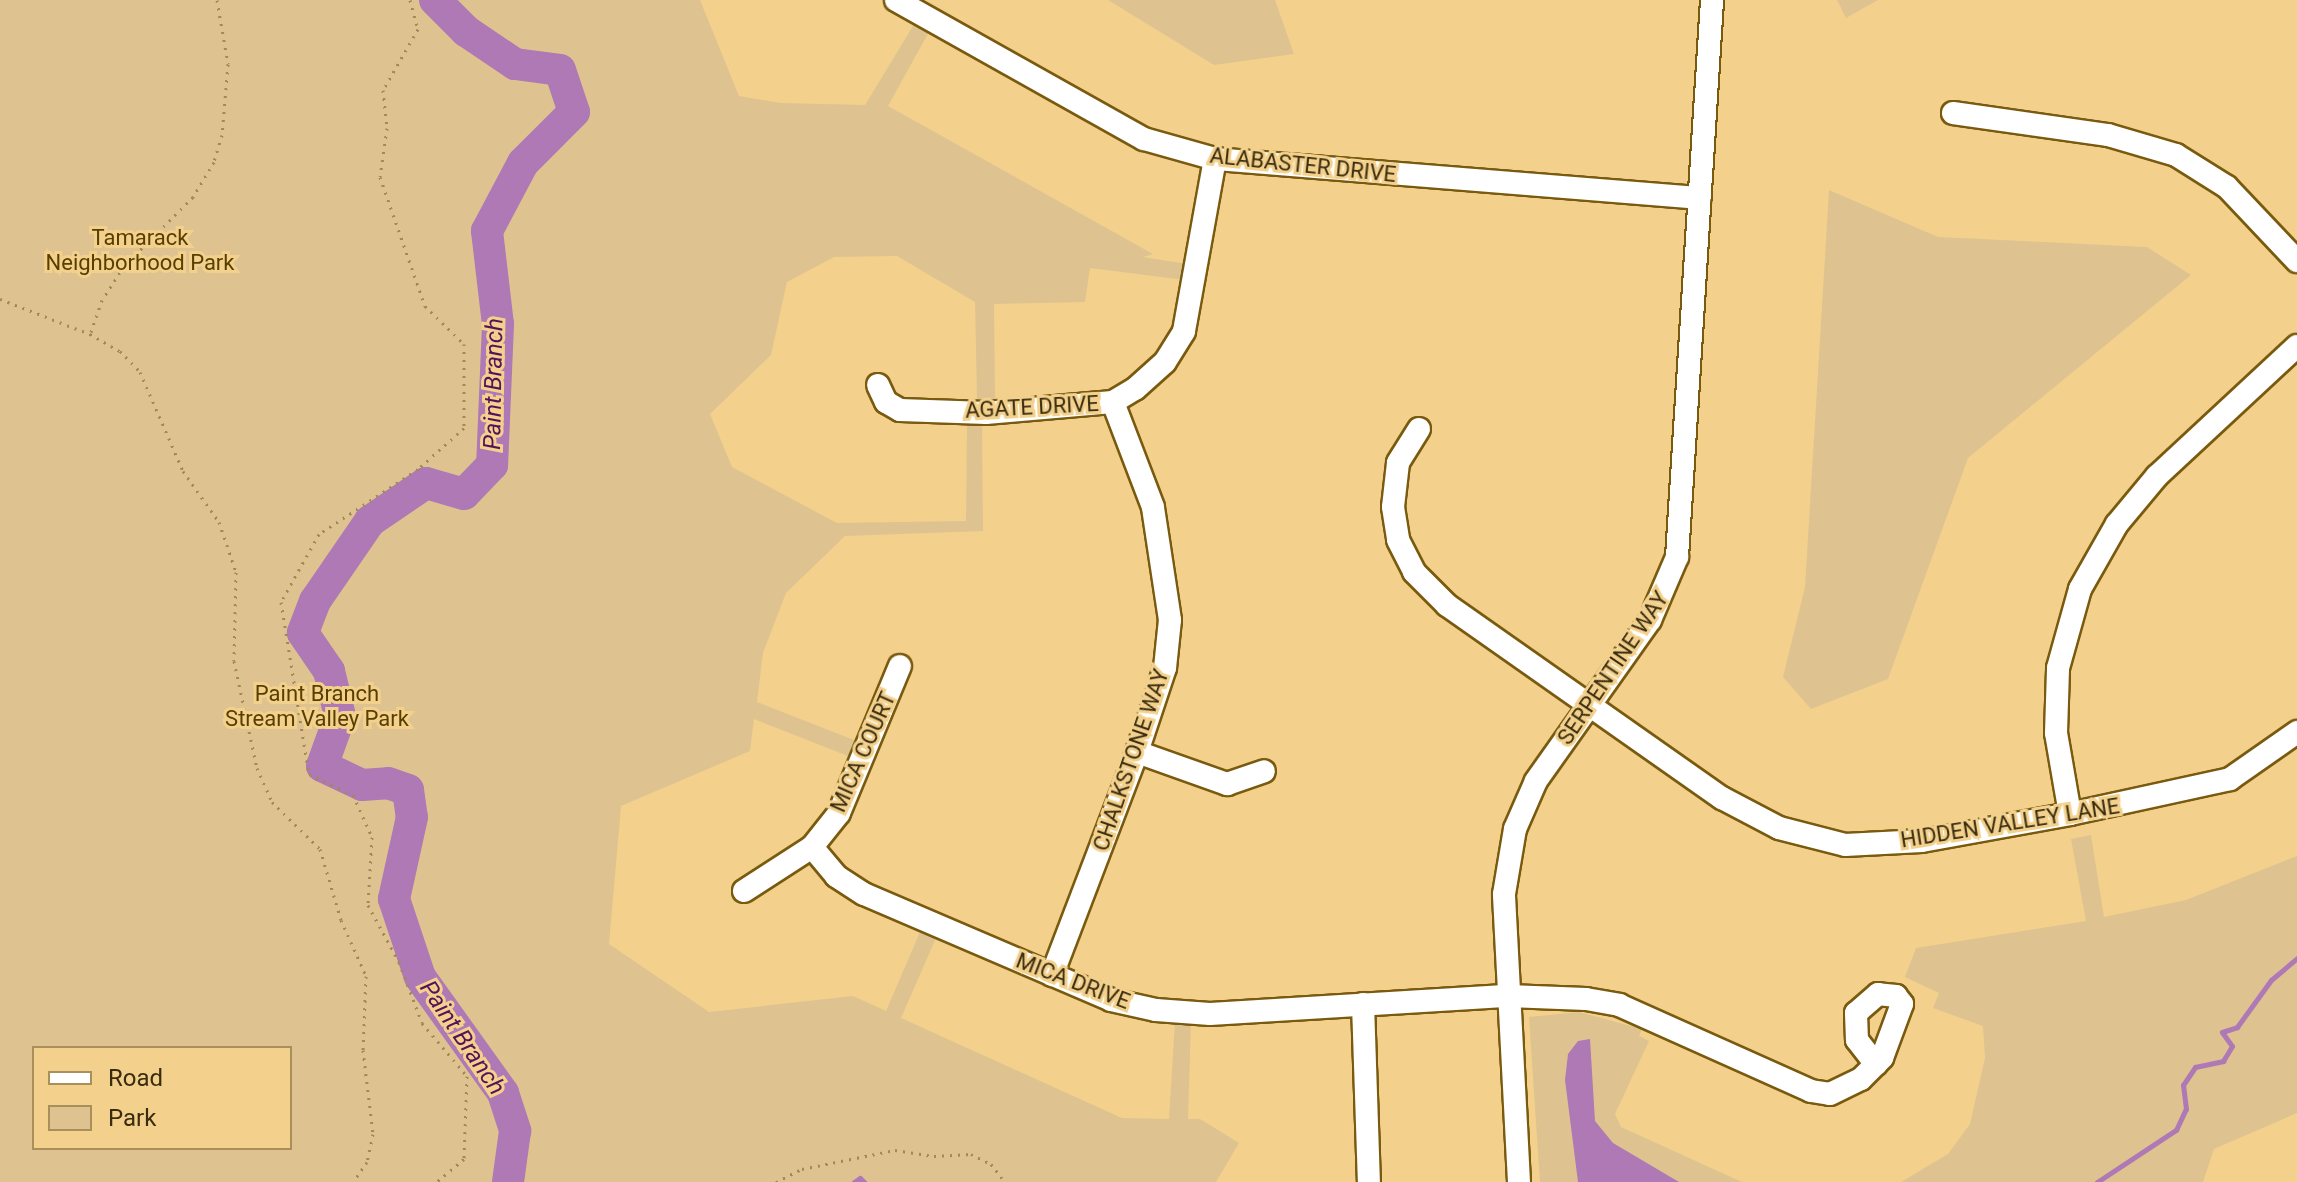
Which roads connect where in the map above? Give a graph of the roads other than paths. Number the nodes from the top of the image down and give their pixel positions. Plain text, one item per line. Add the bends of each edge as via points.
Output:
1 (896, 0) edge
2 (1712, 0) edge
3 (1953, 113) dead end
4 (1215, 159) junction
5 (1699, 198) junction
6 (2297, 261) edge
7 (2297, 346) edge
8 (878, 385) dead end
9 (1113, 402) junction
10 (1419, 429) dead end
11 (900, 666) dead end
12 (1589, 704) junction
13 (2297, 732) edge
14 (1137, 752) junction
15 (1264, 771) dead end
16 (2070, 814) junction
17 (812, 847) junction
18 (744, 891) dead end
19 (1052, 975) junction
20 (1508, 996) junction
21 (1363, 1004) junction
22 (1876, 1064) dead end
23 (1369, 1182) edge
24 (1519, 1182) edge

1 - 4 street, ALABASTER DRIVE via 1144,139
2 - 5 street, SERPENTINE WAY
3 - 6 street via 2108,135 2176,155 2227,187
4 - 5 street, ALABASTER DRIVE
4 - 9 street, AGATE DRIVE via 1184,331 1165,362
5 - 12 street, SERPENTINE WAY via 1677,557 1650,620
7 - 16 street via 2157,476 2117,524 2080,589 2058,668 2056,733
8 - 9 street, AGATE DRIVE via 886,402 900,410 986,413
9 - 14 street, CHALKSTONE WAY via 1153,507 1170,620 1165,668
10 - 12 street, HIDDEN VALLEY LANE via 1398,463 1393,507 1398,540 1414,572 1447,605
11 - 17 street, MICA COURT via 848,797
12 - 16 street, HIDDEN VALLEY LANE via 1722,798 1779,828 1845,845 1922,841
12 - 20 street, SERPENTINE WAY via 1536,781 1515,829 1504,894
13 - 16 street, HIDDEN VALLEY LANE via 2230,779
14 - 15 street via 1227,784
14 - 19 street, CHALKSTONE WAY
17 - 18 street, MICA COURT
17 - 19 street, MICA DRIVE via 836,876 864,894
19 - 21 street, MICA DRIVE via 1111,1000 1156,1010 1210,1014
20 - 21 street, MICA DRIVE
20 - 22 street, MICA DRIVE via 1619,1005 1811,1091 1842,1089
20 - 24 street, SERPENTINE WAY
21 - 23 street

